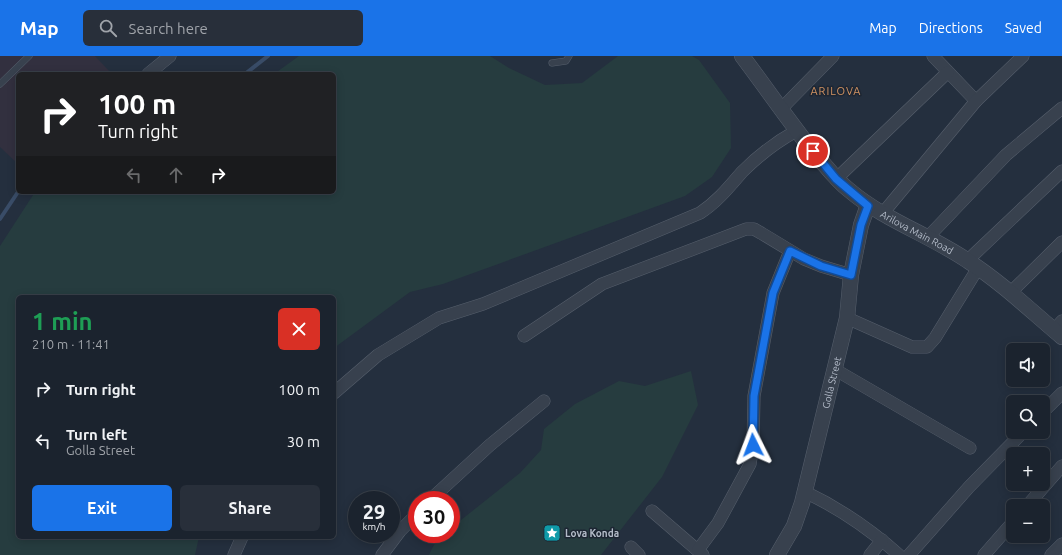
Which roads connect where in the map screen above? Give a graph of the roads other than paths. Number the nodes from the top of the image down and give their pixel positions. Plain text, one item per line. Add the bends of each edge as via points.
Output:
1 (29, 56) edge
2 (170, 56) edge
3 (569, 56) edge
4 (742, 56) edge
5 (834, 56) edge
6 (933, 56) edge
7 (1023, 56) edge
8 (552, 63) dead end
9 (150, 72) edge
10 (948, 72) junction
11 (0, 84) edge
12 (976, 101) junction
13 (1062, 108) edge
14 (781, 109) junction
15 (796, 131) junction
16 (1062, 171) edge
17 (836, 179) junction
18 (868, 206) junction
19 (884, 214) junction
20 (929, 236) junction
21 (1062, 242) edge
22 (790, 251) junction
23 (973, 264) junction
24 (851, 275) junction
25 (1010, 293) junction
26 (847, 318) junction
27 (1059, 329) edge
28 (524, 336) dead end
29 (834, 369) junction
30 (336, 391) edge
31 (1062, 393) edge
32 (544, 401) dead end
33 (1050, 405) edge
34 (1016, 439) edge
35 (970, 448) dead end
36 (1062, 466) edge
37 (440, 491) edge
38 (805, 492) junction
39 (1033, 499) edge
40 (652, 511) dead end
41 (408, 523) edge
42 (1006, 530) edge
43 (241, 539) edge
44 (882, 540) junction
45 (1062, 544) edge
46 (700, 553) edge
47 (234, 555) edge
48 (382, 555) edge
49 (777, 555) edge
50 (870, 555) edge
51 (899, 555) edge
52 (909, 555) edge
53 (984, 555) edge
54 (1052, 555) edge

1 - 11 lane
2 - 9 street
3 - 8 lane via 566,61
4 - 14 street, Arilova Main Road
5 - 14 street
6 - 10 street
7 - 12 street
10 - 12 street
10 - 17 street
12 - 19 street
13 - 20 street via 1006,155
14 - 15 street, Arilova Main Road
15 - 17 street, Arilova Main Road
15 - 30 street via 763,152 711,206 700,213 490,301 440,318 378,355
16 - 23 street
17 - 18 street, Arilova Main Road
18 - 19 street, Arilova Main Road
18 - 24 street, Golla Street via 861,225
19 - 20 street, Arilova Main Road
20 - 23 street, Arilova Main Road
21 - 25 street
22 - 24 street via 821,266
22 - 28 street via 754,229 736,232 602,284
22 - 46 street via 773,293 754,396 750,464
23 - 25 street, Arilova Main Road
23 - 26 street via 935,338 927,348 912,347
24 - 26 street, Golla Street
25 - 27 street, Arilova Main Road
26 - 29 street, Golla Street
29 - 35 street
29 - 38 street, Golla Street
31 - 33 street
32 - 37 street via 490,445
34 - 52 street via 969,487
36 - 39 street
38 - 44 street via 830,504
38 - 49 street, Golla Street via 794,526
40 - 46 street
41 - 48 street
42 - 53 street
43 - 47 street
44 - 50 street
44 - 51 street
45 - 54 street

